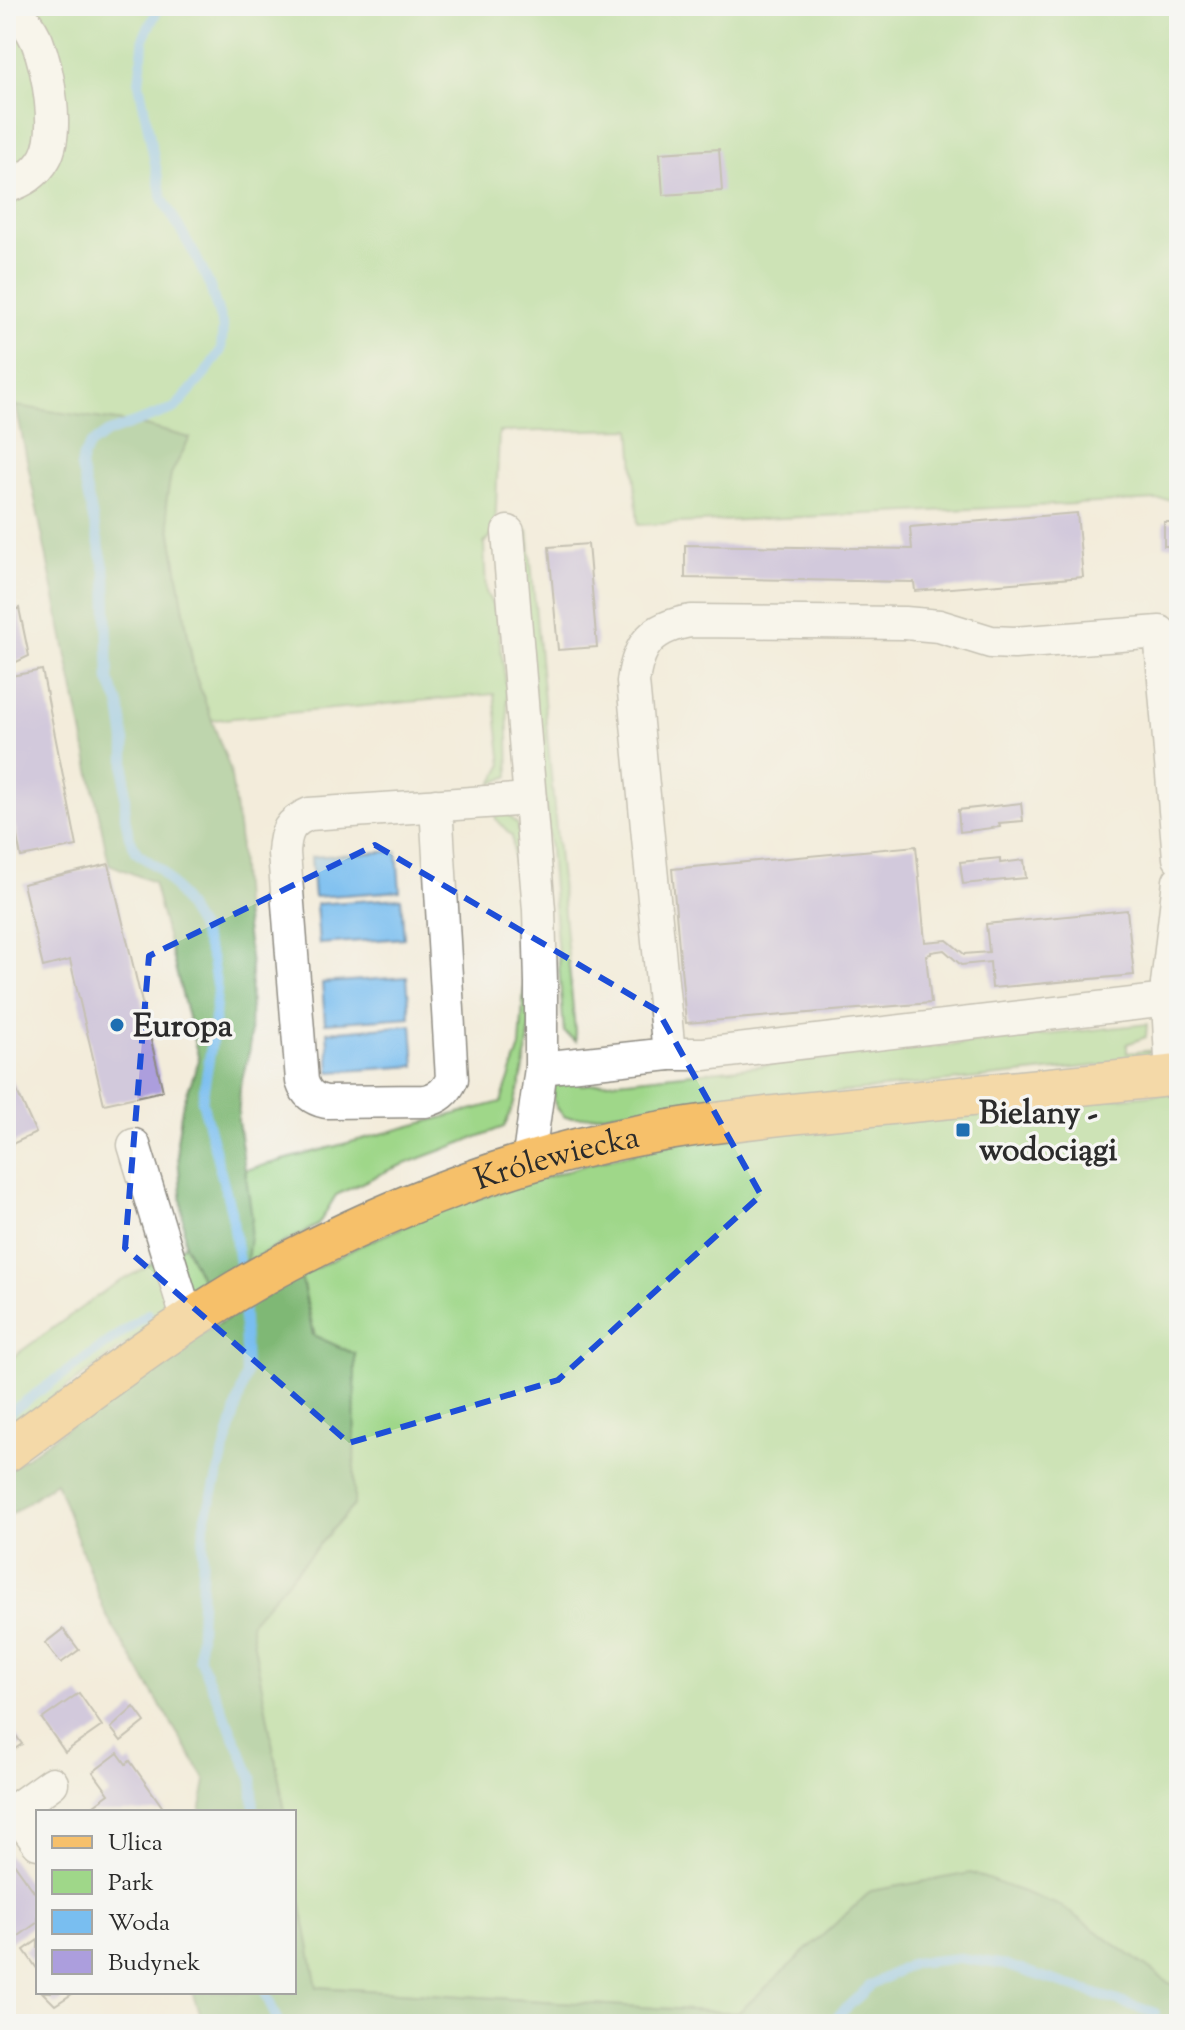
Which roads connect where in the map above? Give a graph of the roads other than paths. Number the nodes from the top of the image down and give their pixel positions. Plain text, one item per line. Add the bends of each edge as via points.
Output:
1 (11, 6) edge
2 (6, 187) edge
3 (508, 532) dead end
4 (530, 799) junction
5 (436, 805) junction
6 (1179, 858) edge
7 (1179, 881) edge
8 (1167, 1000) junction
9 (669, 1054) junction
10 (541, 1068) junction
11 (1176, 1075) edge
12 (134, 1145) dead end
13 (528, 1163) junction
14 (188, 1321) junction
15 (6, 1452) edge
16 (52, 1783) dead end
17 (10, 1813) edge
18 (36, 1841) edge

1 - 2 street via 36,40 52,118 51,142 39,167
3 - 4 street
4 - 5 street
4 - 10 street via 539,910
5 - 5 street via 309,814 287,832 284,853 302,1081 316,1100 425,1101 439,1096 452,1079
6 - 9 street via 1160,632 1002,643 905,623 677,623 660,630 640,650 633,682
7 - 8 street
8 - 9 street
8 - 11 street
9 - 10 street
10 - 13 street
11 - 13 main road, Królewiecka via 725,1121 639,1135
12 - 14 street
13 - 14 main road, Królewiecka via 371,1221 259,1277
14 - 15 main road, Królewiecka
16 - 17 street
17 - 18 street

